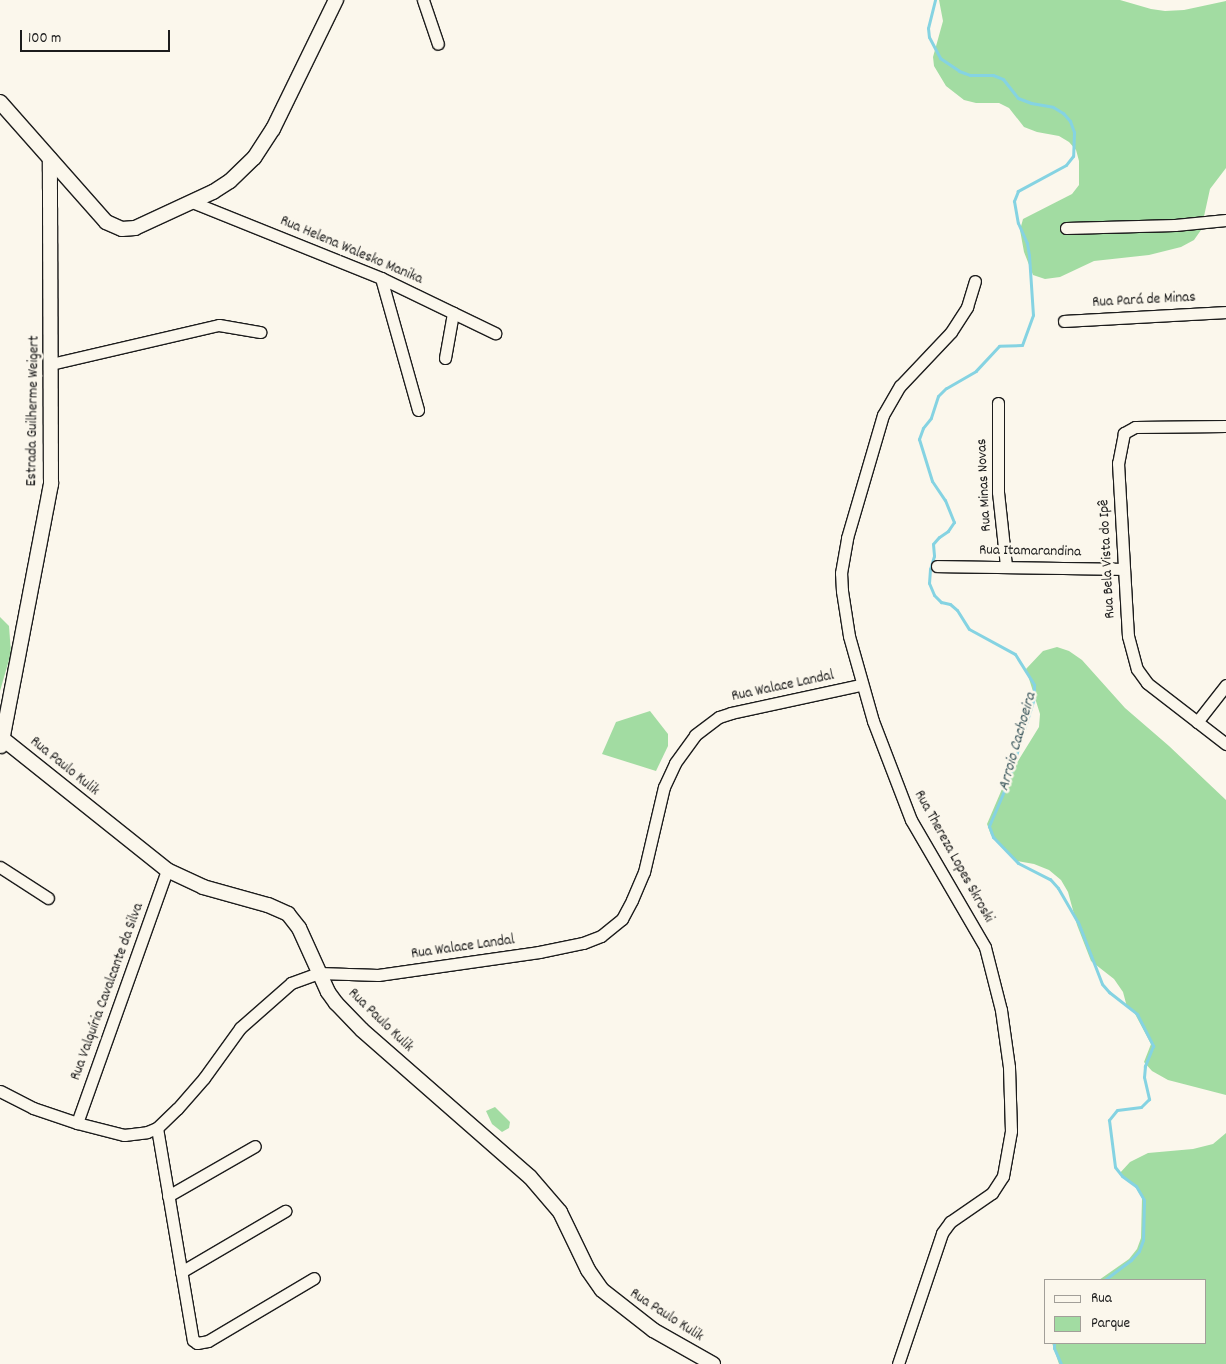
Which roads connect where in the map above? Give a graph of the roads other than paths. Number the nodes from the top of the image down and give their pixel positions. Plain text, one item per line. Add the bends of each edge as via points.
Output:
1 (336, 0) edge
2 (423, 0) edge
3 (438, 44) dead end
4 (0, 102) edge
5 (50, 159) junction
6 (192, 202) junction
7 (1226, 220) edge
8 (1066, 228) dead end
9 (381, 278) junction
10 (975, 281) dead end
11 (404, 289) junction
12 (388, 304) junction
13 (453, 312) junction
14 (1226, 312) edge
15 (1064, 321) dead end
16 (260, 332) dead end
17 (495, 332) dead end
18 (445, 358) dead end
19 (51, 364) junction
20 (998, 403) dead end
21 (418, 410) dead end
22 (1226, 426) edge
23 (937, 566) dead end
24 (1006, 566) junction
25 (1123, 568) junction
26 (861, 685) junction
27 (1226, 685) edge
28 (1197, 722) junction
29 (1, 741) edge
30 (1226, 744) edge
31 (0, 866) edge
32 (167, 870) junction
33 (48, 898) dead end
34 (319, 973) junction
35 (0, 1091) edge
36 (77, 1123) junction
37 (157, 1128) junction
38 (255, 1146) dead end
39 (168, 1196) junction
40 (286, 1211) dead end
41 (180, 1272) junction
42 (314, 1278) dead end
43 (713, 1364) edge
44 (898, 1364) edge

1 - 6 street via 264,145 230,181
2 - 3 street
4 - 5 street
5 - 6 street via 106,222 122,229 135,228
5 - 19 street, Estrada Guilherme Weigert
6 - 9 street, Rua Helena Walesko Manika
7 - 8 street
9 - 11 street, Rua Helena Walesko Manika
9 - 12 street
10 - 26 street, Rua Thereza Lopes Skroski via 967,307 951,332 890,400 869,458 841,573 844,611
11 - 12 street
11 - 13 street, Rua Helena Walesko Manika
12 - 21 street
13 - 17 street, Rua Helena Walesko Manika
13 - 18 street
14 - 15 street, Rua Pará de Minas
16 - 19 street via 219,325
19 - 29 street, Estrada Guilherme Weigert via 51,484
20 - 24 street, Rua Minas Novas via 998,492
22 - 25 street, Rua Bela Vista do Ipê via 1135,427 1124,433 1118,463
23 - 24 street, Rua Itamarandina
24 - 25 street, Rua Itamarandina
25 - 28 street, Rua Bela Vista do Ipê via 1128,636 1137,669 1147,683
26 - 34 street, Rua Walace Landal via 731,713 719,717 695,735 675,763 664,787 644,872 632,900 622,919 601,936 558,949 378,975
26 - 44 street, Rua Thereza Lopes Skroski via 884,754 912,820 985,947 1001,1010 1010,1090 1011,1131 1003,1176 992,1193 950,1222 942,1233
27 - 28 street
28 - 30 street, Rua Bela Vista do Ipê
29 - 32 street, Rua Paulo Kulik
31 - 33 street
32 - 34 street, Rua Paulo Kulik via 203,887 268,904 288,914
32 - 36 street, Rua Valquíria Cavalcante da Silva
34 - 37 street, Rua Walace Landal via 291,983 253,1016 227,1043 194,1091
34 - 43 street, Rua Paulo Kulik via 336,1004 362,1030 530,1176 560,1212 588,1270 606,1294 653,1330
35 - 36 street via 33,1108
36 - 37 street via 124,1134
37 - 39 street
38 - 39 street
39 - 41 street
40 - 41 street
41 - 42 street via 191,1335 197,1343 203,1344

